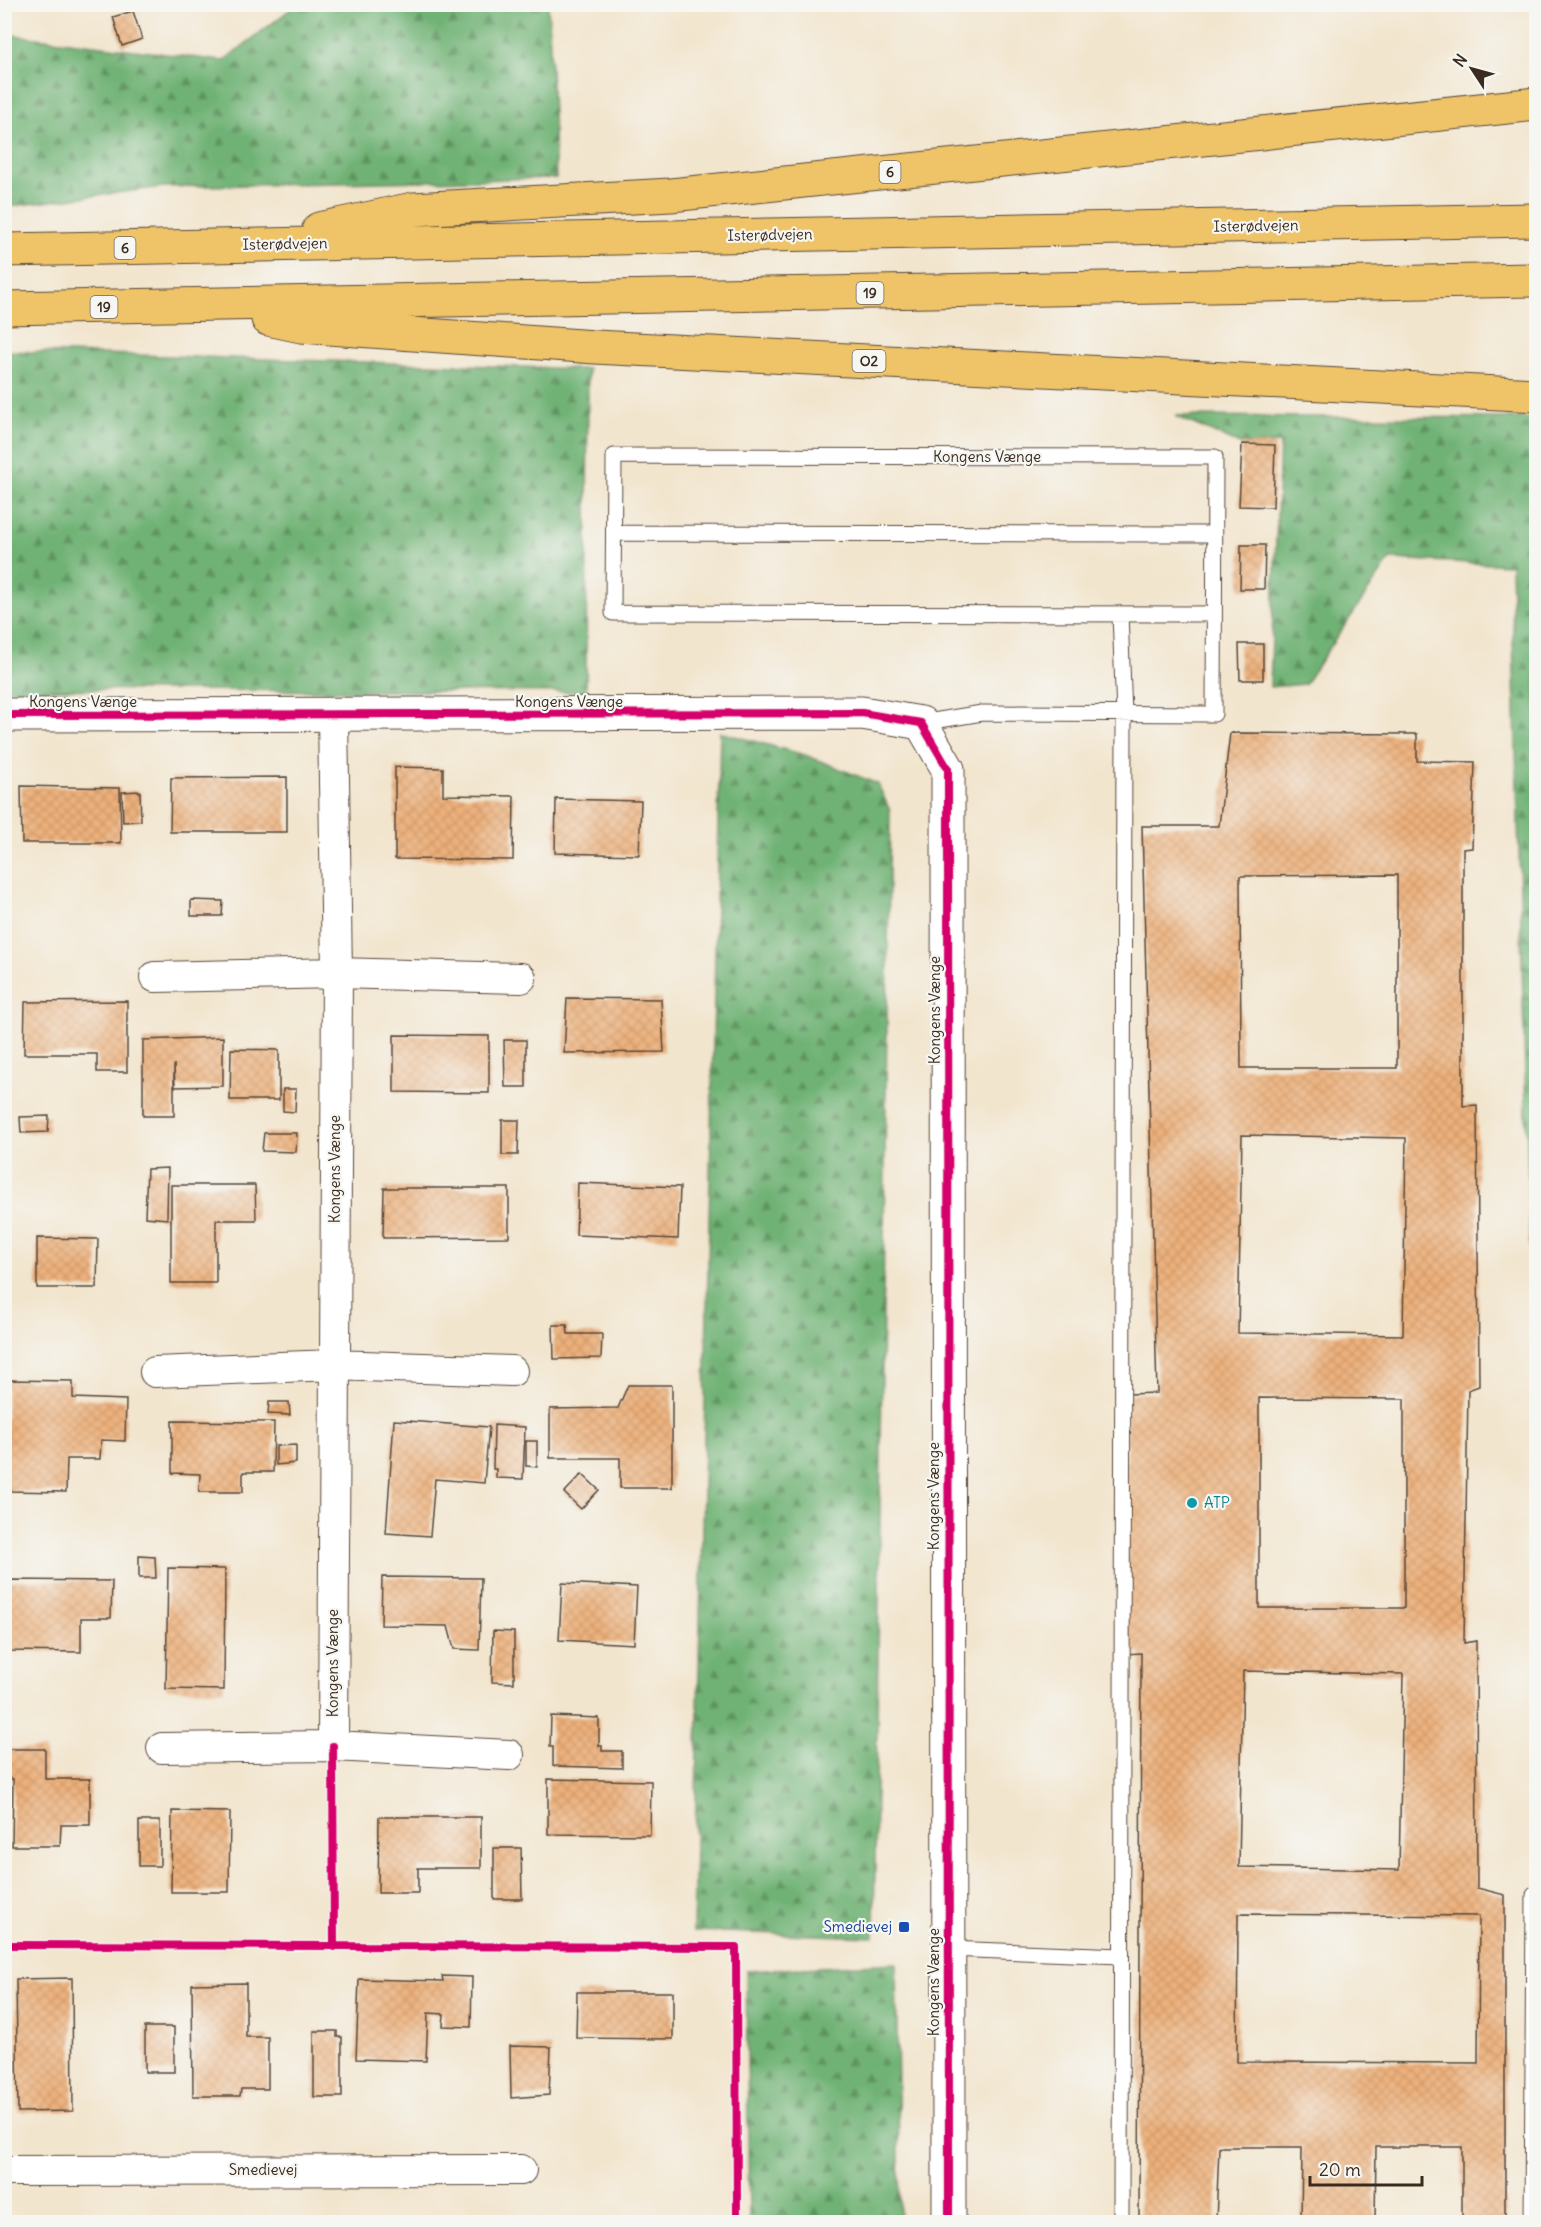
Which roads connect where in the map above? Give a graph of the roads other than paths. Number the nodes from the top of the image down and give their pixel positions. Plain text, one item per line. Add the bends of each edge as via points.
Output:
1 (1536, 104) edge
2 (1536, 220) edge
3 (245, 245) junction
4 (4, 250) edge
5 (1536, 280) edge
6 (204, 306) junction
7 (4, 308) edge
8 (1536, 395) edge
9 (614, 533) junction
10 (1215, 534) junction
11 (1120, 614) junction
12 (1214, 614) junction
13 (1124, 714) junction
14 (4, 716) edge
15 (333, 717) junction
16 (921, 723) junction
17 (337, 973) junction
18 (154, 977) dead end
19 (522, 978) dead end
20 (333, 1365) junction
21 (512, 1371) dead end
22 (155, 1372) dead end
23 (333, 1746) junction
24 (162, 1748) dead end
25 (509, 1755) dead end
26 (1536, 1895) edge
27 (948, 1949) junction
28 (1121, 1956) junction
29 (521, 2170) dead end
30 (4, 2171) edge
31 (949, 2223) edge
32 (1121, 2223) edge
33 (1532, 2223) edge

1 - 3 highway, 6 via 671,195 413,209
2 - 3 highway, Isterødvejen
3 - 4 highway, Isterødvejen / 6
5 - 6 highway, 19
6 - 7 highway, 19
6 - 8 highway, O2 via 301,326 595,347
9 - 10 lane
9 - 10 lane, Kongens Vænge via 614,456 1215,457
9 - 11 lane, Kongens Vænge via 613,613
10 - 12 lane, Kongens Vænge
11 - 12 lane, Kongens Vænge
11 - 13 lane
12 - 13 lane, Kongens Vænge via 1214,714
13 - 16 lane via 982,713
13 - 28 lane
14 - 15 street, Kongens Vænge
15 - 16 street, Kongens Vænge via 862,714
15 - 17 street, Kongens Vænge
16 - 27 street, Kongens Vænge via 948,769
17 - 18 street
17 - 19 street
17 - 20 street, Kongens Vænge
20 - 21 street
20 - 22 street
20 - 23 street, Kongens Vænge
23 - 24 street
23 - 25 street
26 - 33 lane
27 - 28 lane, Kongens Vænge
27 - 31 street, Kongens Vænge
28 - 32 lane
29 - 30 street, Smedievej

